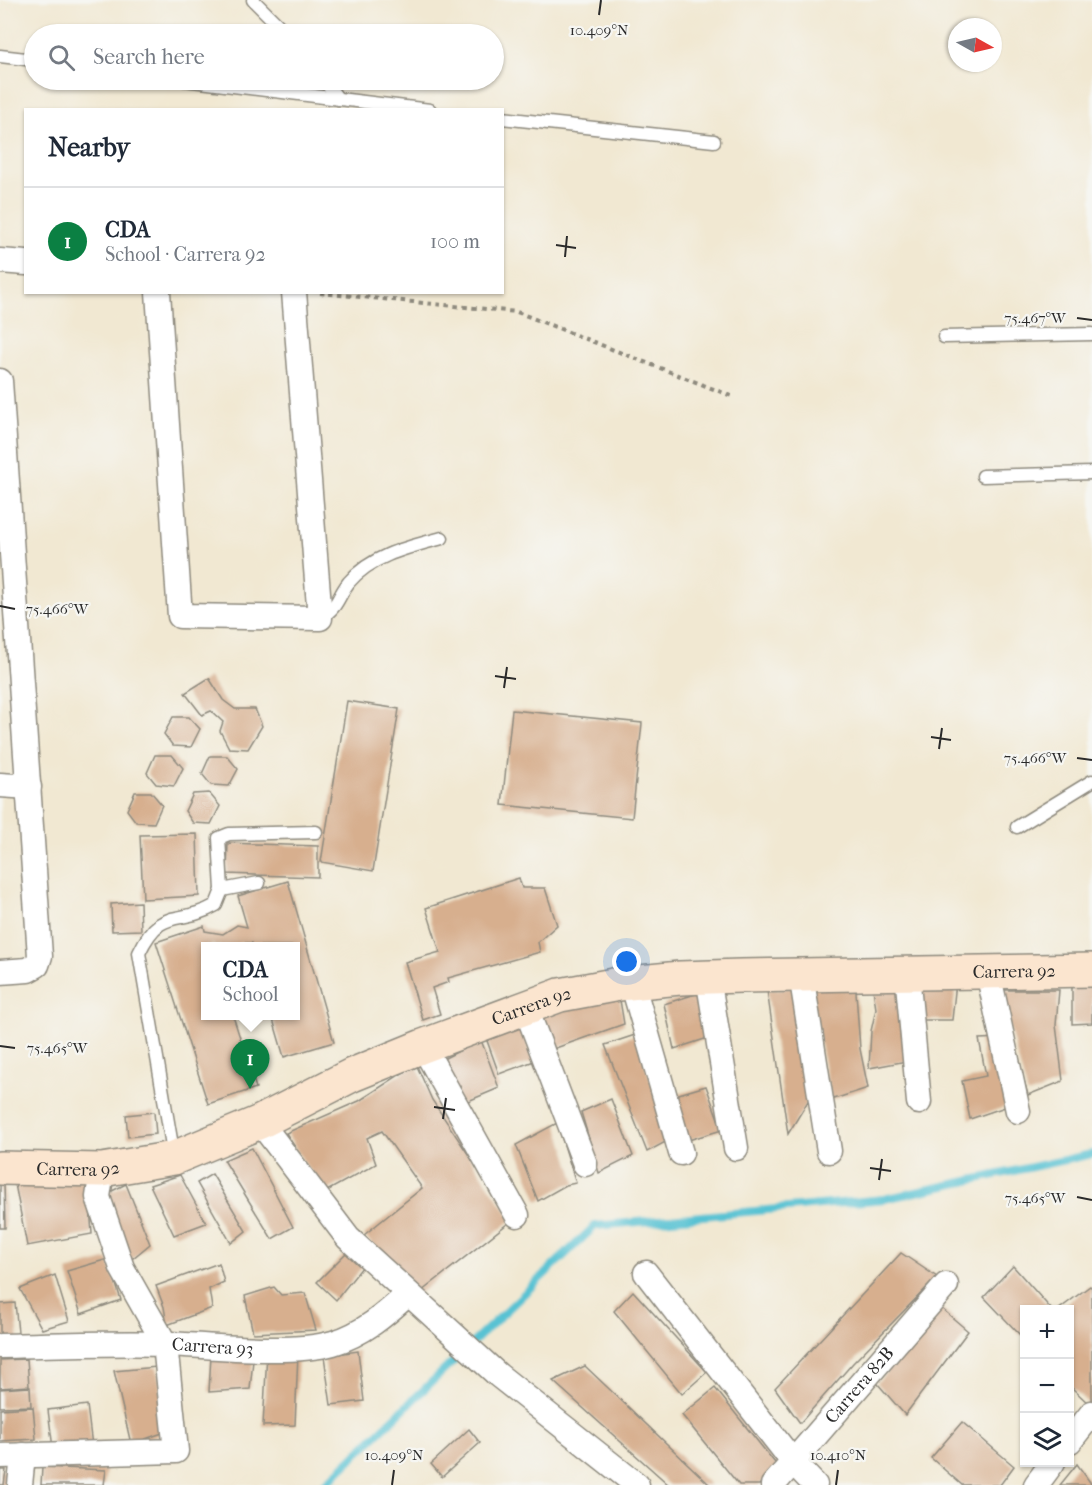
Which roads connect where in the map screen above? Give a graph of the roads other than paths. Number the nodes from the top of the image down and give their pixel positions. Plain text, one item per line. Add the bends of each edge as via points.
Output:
1 (253, 0) edge
2 (277, 24) edge
3 (0, 56) edge
4 (24, 59) edge
5 (265, 90) edge
6 (331, 90) edge
7 (338, 99) junction
8 (413, 108) edge
9 (504, 118) edge
10 (714, 141) dead end
11 (0, 261) edge
12 (24, 263) edge
13 (158, 294) edge
14 (294, 294) edge
15 (1092, 334) edge
16 (944, 337) dead end
17 (0, 392) edge
18 (1092, 473) edge
19 (983, 476) dead end
20 (442, 538) dead end
21 (320, 618) junction
22 (1092, 781) edge
23 (0, 786) edge
24 (29, 787) junction
25 (1017, 827) dead end
26 (316, 832) dead end
27 (259, 883) dead end
28 (222, 890) junction
29 (1092, 970) edge
30 (0, 972) edge
31 (988, 972) junction
32 (907, 973) junction
33 (801, 975) junction
34 (708, 977) junction
35 (632, 982) junction
36 (525, 1006) junction
37 (423, 1046) junction
38 (919, 1102) dead end
39 (1018, 1111) dead end
40 (260, 1122) junction
41 (736, 1148) dead end
42 (829, 1151) dead end
43 (681, 1153) dead end
44 (174, 1158) junction
45 (585, 1164) dead end
46 (0, 1168) edge
47 (102, 1170) junction
48 (517, 1215) dead end
49 (646, 1273) dead end
50 (946, 1285) dead end
51 (412, 1297) junction
52 (165, 1344) junction
53 (0, 1346) edge
54 (1092, 1413) edge
55 (1074, 1437) edge
56 (12, 1455) edge
57 (794, 1463) junction
58 (1049, 1467) edge
59 (20, 1485) edge
60 (637, 1485) edge
61 (773, 1485) edge
62 (815, 1485) edge
63 (1036, 1485) edge

1 - 2 lane
3 - 4 lane
5 - 7 lane
6 - 7 lane
7 - 8 lane
9 - 10 lane
11 - 12 street
13 - 21 street via 180,616
14 - 21 street
15 - 16 lane
17 - 24 street
18 - 19 lane
20 - 21 lane via 395,551 374,562 348,583 332,611
22 - 25 lane
23 - 24 street
24 - 30 street via 40,956 37,965 28,970
26 - 28 lane via 229,834 219,838
27 - 28 lane
28 - 44 lane via 216,905 204,912 161,921 148,934 139,953
29 - 31 street, Carrera 92
31 - 32 street, Carrera 92
31 - 39 street
32 - 33 street, Carrera 92
32 - 38 street
33 - 34 street, Carrera 92
33 - 42 street
34 - 35 street, Carrera 92
34 - 41 street
35 - 36 street, Carrera 92 via 560,995
35 - 43 street
36 - 37 street, Carrera 92
36 - 45 street
37 - 40 street, Carrera 92 via 352,1075
37 - 48 street
40 - 44 street, Carrera 92
40 - 51 street via 348,1238
44 - 47 street, Carrera 92
46 - 47 street, Carrera 92
47 - 52 street via 98,1197 122,1268
49 - 57 street
50 - 57 street, Carrera 82B
51 - 52 street, Carrera 93 via 354,1336 330,1344 298,1348
51 - 60 street via 498,1376
52 - 53 street, Carrera 93
52 - 56 street via 176,1451
54 - 55 street
56 - 59 street
57 - 61 street, Carrera 82B
57 - 62 street
58 - 63 street

